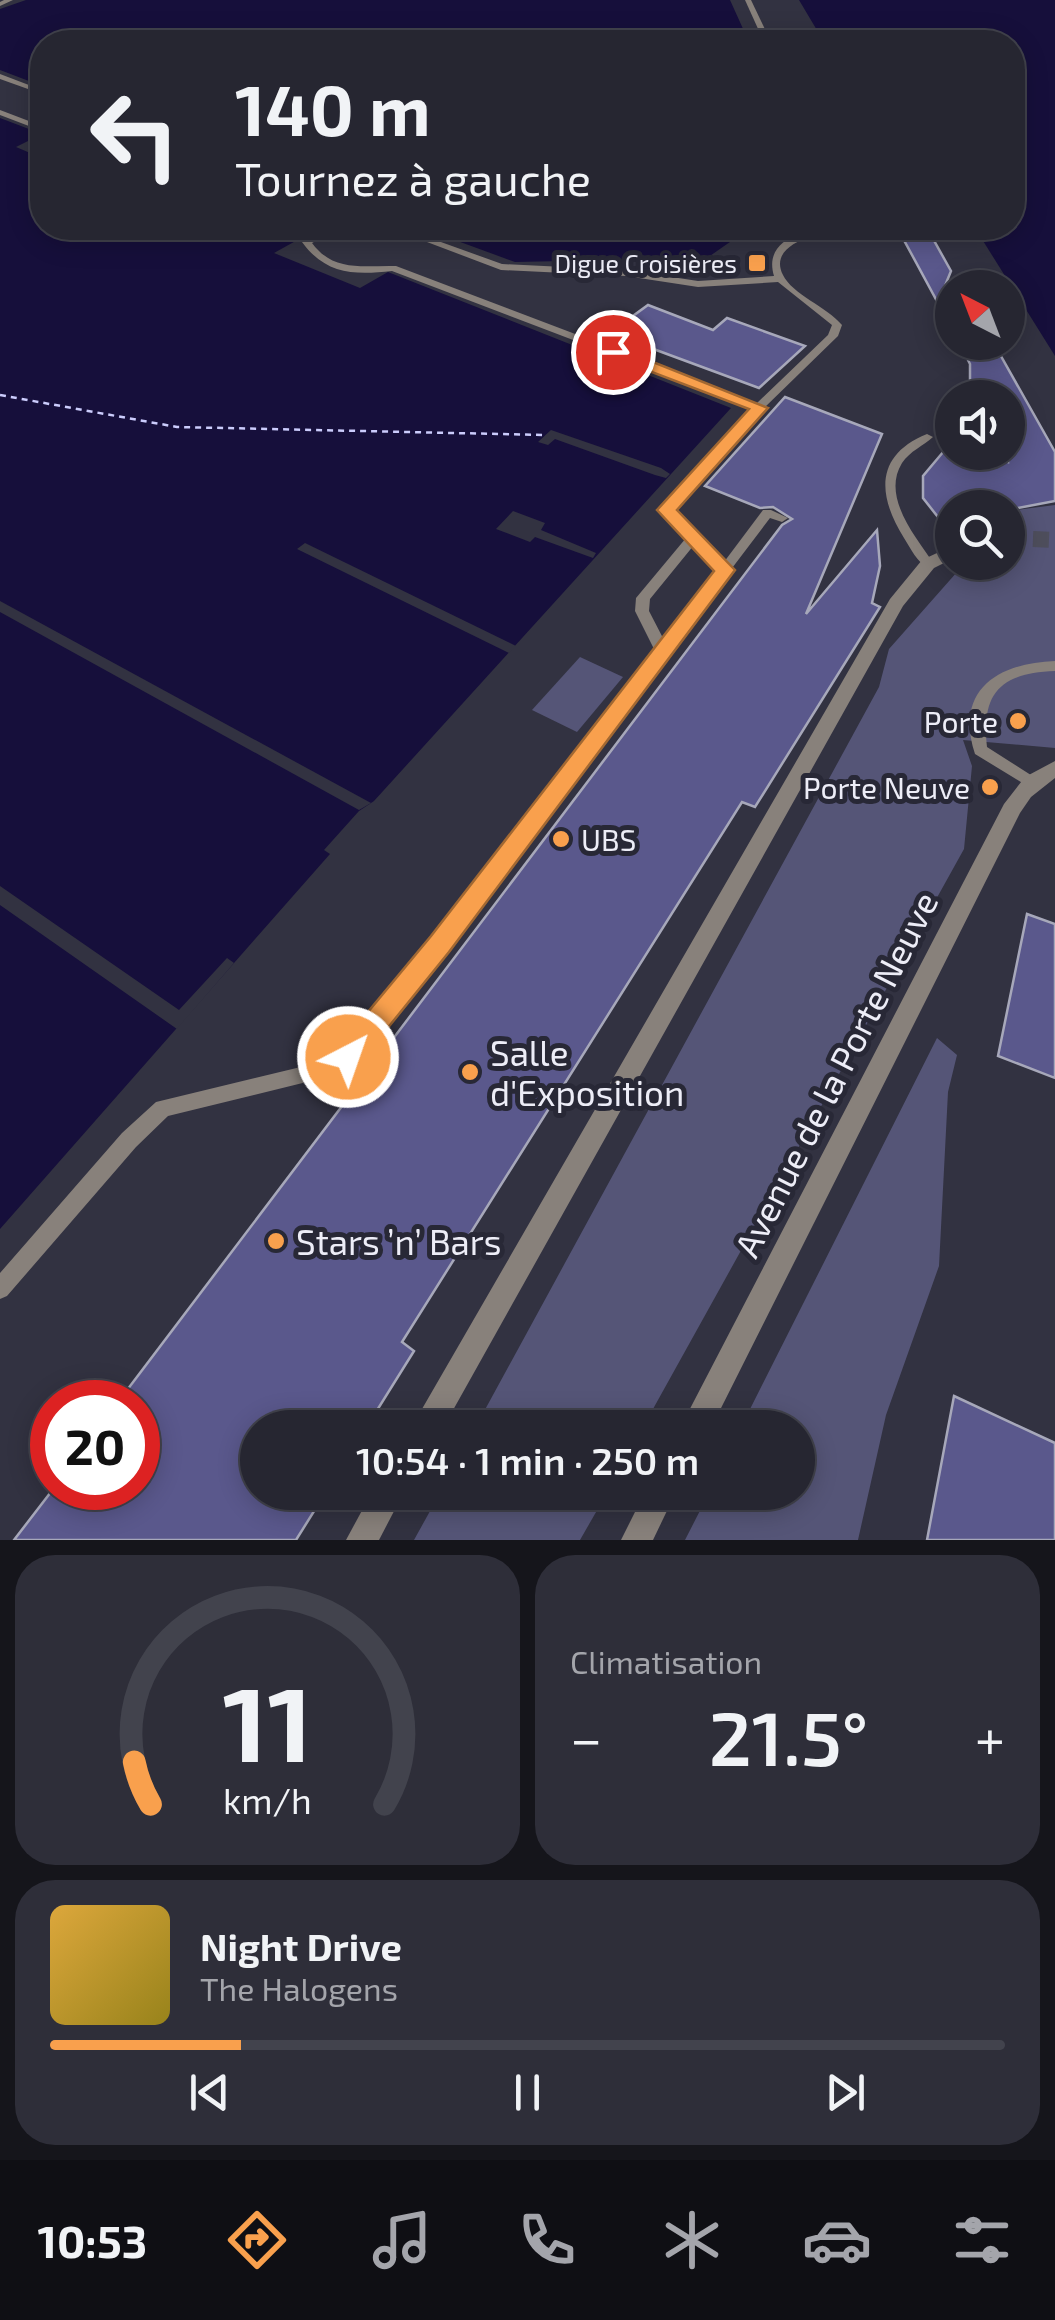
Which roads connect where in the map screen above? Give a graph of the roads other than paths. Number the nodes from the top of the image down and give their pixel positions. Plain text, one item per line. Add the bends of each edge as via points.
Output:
1 (10, 0) edge
2 (748, 0) edge
3 (0, 4) edge
4 (762, 30) edge
5 (0, 76) edge
6 (30, 87) edge
7 (0, 112) edge
8 (30, 124) edge
9 (311, 240) edge
10 (427, 240) edge
11 (799, 240) edge
12 (780, 279) junction
13 (759, 408) junction
14 (928, 437) dead end
15 (782, 518) dead end
16 (692, 540) junction
17 (935, 560) edge
18 (928, 564) junction
19 (725, 570) junction
20 (663, 652) junction
21 (1055, 666) edge
22 (1055, 769) edge
23 (1029, 781) junction
24 (0, 1290) edge
25 (436, 1410) edge
26 (704, 1410) edge
27 (379, 1510) edge
28 (652, 1510) edge
29 (362, 1540) edge
30 (636, 1540) edge

1 - 3 lane
2 - 4 lane
5 - 6 lane
7 - 8 lane
9 - 13 lane via 315,256 354,272 393,268
10 - 12 lane via 501,268 626,273 698,284
11 - 12 lane via 783,247 775,267
12 - 13 lane via 837,325
13 - 16 lane via 666,510
14 - 18 lane via 900,453 889,475 900,521
15 - 19 lane via 767,513
16 - 19 lane
16 - 20 lane via 643,598 642,611
17 - 18 street
18 - 25 street via 896,603
19 - 20 lane
20 - 24 lane via 348,1057 309,1074 163,1108
21 - 23 lane via 1026,665 1004,674 976,714 980,750
22 - 23 street
23 - 26 street, Avenue de la Porte Neuve
27 - 29 street
28 - 30 street

